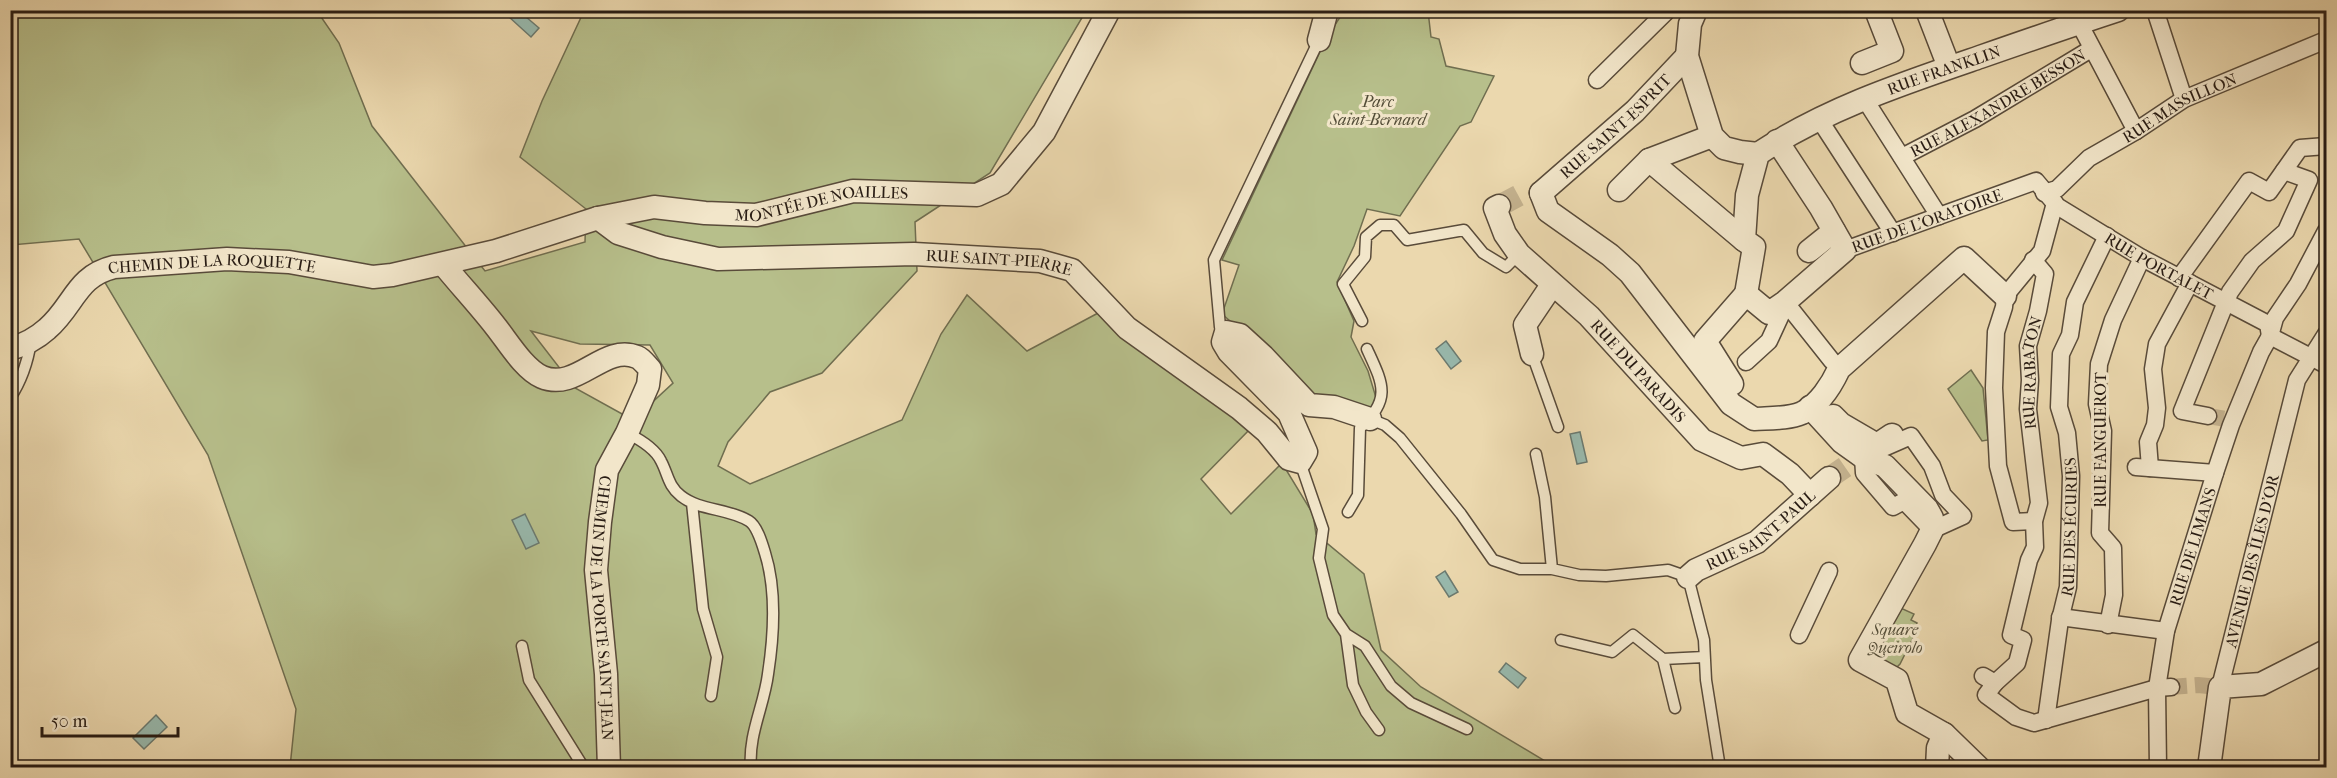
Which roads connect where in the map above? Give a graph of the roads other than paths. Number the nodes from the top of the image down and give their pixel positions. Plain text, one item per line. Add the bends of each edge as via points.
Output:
1 (1109, 10) edge
2 (1327, 10) edge
3 (1696, 10) edge
4 (1876, 10) edge
5 (1927, 10) edge
6 (2118, 10) edge
7 (2155, 10) edge
8 (1666, 12) edge
9 (2079, 23) junction
10 (1319, 40) joint
11 (2326, 40) edge
12 (2091, 49) junction
13 (1687, 56) junction
14 (1862, 63) dead end
15 (1949, 67) junction
16 (1597, 80) dead end
17 (1864, 98) junction
18 (2184, 99) junction
19 (1819, 119) junction
20 (2136, 131) junction
21 (1712, 136) junction
22 (2326, 146) edge
23 (1768, 148) junction
24 (1902, 157) junction
25 (1649, 160) junction
26 (2284, 171) junction
27 (1619, 190) dead end
28 (2049, 198) junction
29 (1499, 206) dead end
30 (1939, 216) junction
31 (598, 218) junction
32 (2326, 231) edge
33 (1893, 233) junction
34 (2106, 236) junction
35 (1744, 240) junction
36 (1840, 240) junction
37 (1809, 251) dead end
38 (1519, 254) junction
39 (2142, 258) junction
40 (2032, 260) junction
41 (443, 264) junction
42 (2185, 281) junction
43 (1552, 285) junction
44 (1746, 294) junction
45 (2005, 296) junction
46 (2225, 303) junction
47 (1783, 308) junction
48 (1362, 321) dead end
49 (1226, 332) junction
50 (2326, 333) edge
51 (2270, 336) junction
52 (21, 345) edge
53 (1367, 349) dead end
54 (1532, 354) joint
55 (2309, 358) junction
56 (1832, 361) dead end
57 (1746, 362) dead end
58 (2326, 365) edge
59 (10, 398) edge
60 (1814, 403) junction
61 (2208, 416) tunnel mouth
62 (1774, 418) junction
63 (1371, 419) junction
64 (1558, 427) dead end
65 (627, 433) junction
66 (1892, 435) dead end
67 (1536, 454) dead end
68 (1300, 462) junction
69 (1850, 464) junction
70 (2215, 473) junction
71 (1810, 495) junction
72 (692, 503) junction
73 (1348, 512) dead end
74 (2034, 521) junction
75 (1932, 530) junction
76 (1552, 569) junction
77 (1830, 571) dead end
78 (1688, 577) junction
79 (2060, 617) junction
80 (2108, 625) junction
81 (2166, 632) junction
82 (1346, 634) junction
83 (1799, 635) dead end
84 (1561, 640) dead end
85 (522, 646) dead end
86 (2326, 651) edge
87 (1704, 657) junction
88 (1663, 659) junction
89 (2164, 687) junction
90 (2220, 687) junction
91 (711, 696) dead end
92 (1676, 708) dead end
93 (2046, 720) junction
94 (1467, 729) dead end
95 (1379, 730) dead end
96 (1944, 734) junction
97 (584, 768) edge
98 (609, 768) edge
99 (752, 768) edge
100 (1720, 768) edge
101 (1937, 768) edge
102 (1979, 768) edge
103 (2158, 768) edge
104 (2209, 768) edge

1 - 31 street, MONTÉE DE NOAILLES via 1044,132 1001,184 977,195 853,191 756,215 654,207
2 - 10 street
3 - 13 street via 1690,24
4 - 14 street via 1892,51
5 - 15 street
6 - 9 street, RUE FRANKLIN
7 - 18 street
8 - 16 street
9 - 12 street
9 - 15 street, RUE FRANKLIN
10 - 49 lane via 1214,260 1220,327
11 - 18 street, RUE MASSILLON
12 - 20 street
12 - 24 street, RUE ALEXANDRE BESSON via 1975,119
13 - 21 street
13 - 62 street, RUE SAINT-ESPRIT via 1635,111 1534,192 1548,211 1630,273 1731,404 1754,419
15 - 17 street, RUE FRANKLIN
17 - 19 street, RUE FRANKLIN
17 - 24 street
18 - 20 street, RUE MASSILLON
19 - 23 street, RUE FRANKLIN
19 - 33 street
20 - 28 street, RUE MASSILLON via 2088,158
21 - 23 street via 1724,148 1740,152
21 - 25 street
22 - 26 street via 2300,148
23 - 35 street via 1747,195
23 - 36 street
24 - 30 street
25 - 27 street
25 - 35 street
26 - 42 street via 2269,192 2249,181
26 - 46 street via 2309,180 2286,231 2252,261
28 - 30 street, RUE DE L'ORATOIRE via 2036,181
28 - 34 street, RUE PORTALET
28 - 40 street via 2042,251
29 - 38 street, RUE DU PARADIS via 1496,208 1505,234
30 - 33 street, RUE DE L'ORATOIRE
31 - 41 street, MONTÉE DE NOAILLES
31 - 68 street, RUE SAINT-PIERRE via 618,233 718,260 914,254 1040,261 1072,270 1126,328 1239,408 1267,432 1289,459
32 - 51 street, RUE DE LIMANS via 2275,318
33 - 36 street, RUE DE L'ORATOIRE
34 - 39 street, RUE PORTALET
34 - 79 street, RUE DES ÉCURIES via 2075,302 2070,335 2061,354 2059,407 2067,433 2071,476 2068,587
35 - 44 street via 1754,247
36 - 37 street
36 - 47 street, RUE DE L'ORATOIRE
38 - 43 street, RUE DU PARADIS
38 - 48 lane via 1506,267 1484,253 1464,230 1407,240 1394,225 1380,225 1366,237 1365,257 1343,284
39 - 42 street, RUE PORTALET
39 - 80 street, RUE FANGUEROT via 2113,320 2099,364 2097,404 2103,431 2100,533 2113,548 2115,595
40 - 45 street
40 - 74 street, RUE RABATON via 2045,274 2028,346 2028,409 2039,503
41 - 52 street, CHEMIN DE LA ROQUETTE via 374,277 289,262 227,259 114,267 89,276 48,329
41 - 65 street, CHEMIN DE LA PORTE SAINT-JEAN via 515,354 542,377 560,380 621,354 638,357 650,369 648,385
42 - 46 street, RUE PORTALET
42 - 70 street via 2157,344 2153,369 2157,408 2143,467
43 - 54 street via 1525,325
43 - 71 street, RUE DU PARADIS via 1589,316 1702,440 1741,458 1763,454
44 - 47 street via 1769,313
44 - 62 street via 1705,341 1744,398
45 - 60 street via 1964,258 1839,369 1833,383
45 - 74 street via 1995,349 1998,466 2013,522
46 - 51 street, RUE PORTALET via 2268,324
46 - 61 street via 2182,411
47 - 56 street
47 - 57 street via 1769,341
49 - 63 street via 1240,335 1309,405 1334,406
49 - 68 street via 1223,342 1229,352 1289,413 1306,452
50 - 55 street, AVENUE DES ÎLES D'OR
51 - 55 street
51 - 70 street, RUE DE LIMANS via 2230,420
52 - 59 lane via 28,358
53 - 63 lane via 1383,382 1379,405
54 - 64 lane
55 - 58 street
55 - 90 street, AVENUE DES ÎLES D'OR via 2297,380
60 - 62 street via 1802,413
60 - 66 street via 1877,445
60 - 69 street via 1842,442
63 - 73 lane via 1360,428 1358,495
63 - 76 lane via 1385,424 1400,438 1493,560 1520,569
65 - 72 lane via 656,453 672,488
65 - 98 street, CHEMIN DE LA PORTE SAINT-JEAN via 607,470 596,570 606,674
67 - 76 lane
68 - 82 lane via 1323,529 1319,558 1333,615
69 - 71 street, RUE SAINT-PAUL
69 - 75 street via 1885,466 1927,509
69 - 75 street via 1911,436 1932,466 1943,495 1963,516
70 - 81 street, RUE DE LIMANS
71 - 78 street, RUE SAINT-PAUL via 1757,542
72 - 91 lane via 703,609 717,657
72 - 99 lane via 751,522 768,562 774,599 768,674 750,746
74 - 93 street, RUE RABATON via 2035,547 2011,635 2023,640 2017,663 1989,680 1986,695 2016,717 2034,723
75 - 96 street via 1860,660 1897,680 1907,713
76 - 78 lane via 1606,576 1668,570
77 - 83 street
78 - 87 lane via 1704,640
79 - 80 street
79 - 93 street, RUE DES ÉCURIES
80 - 81 street
81 - 89 street, RUE DE LIMANS
82 - 94 lane via 1365,646 1391,686 1411,703
82 - 95 lane via 1353,685
84 - 88 lane via 1611,652 1633,635
85 - 97 lane via 529,680
86 - 90 street via 2261,684
87 - 88 lane
87 - 100 lane
88 - 92 lane
89 - 93 street
89 - 103 street, RUE DE LIMANS
90 - 104 street, AVENUE DES ÎLES D'OR
96 - 101 street via 1938,748
96 - 102 street

